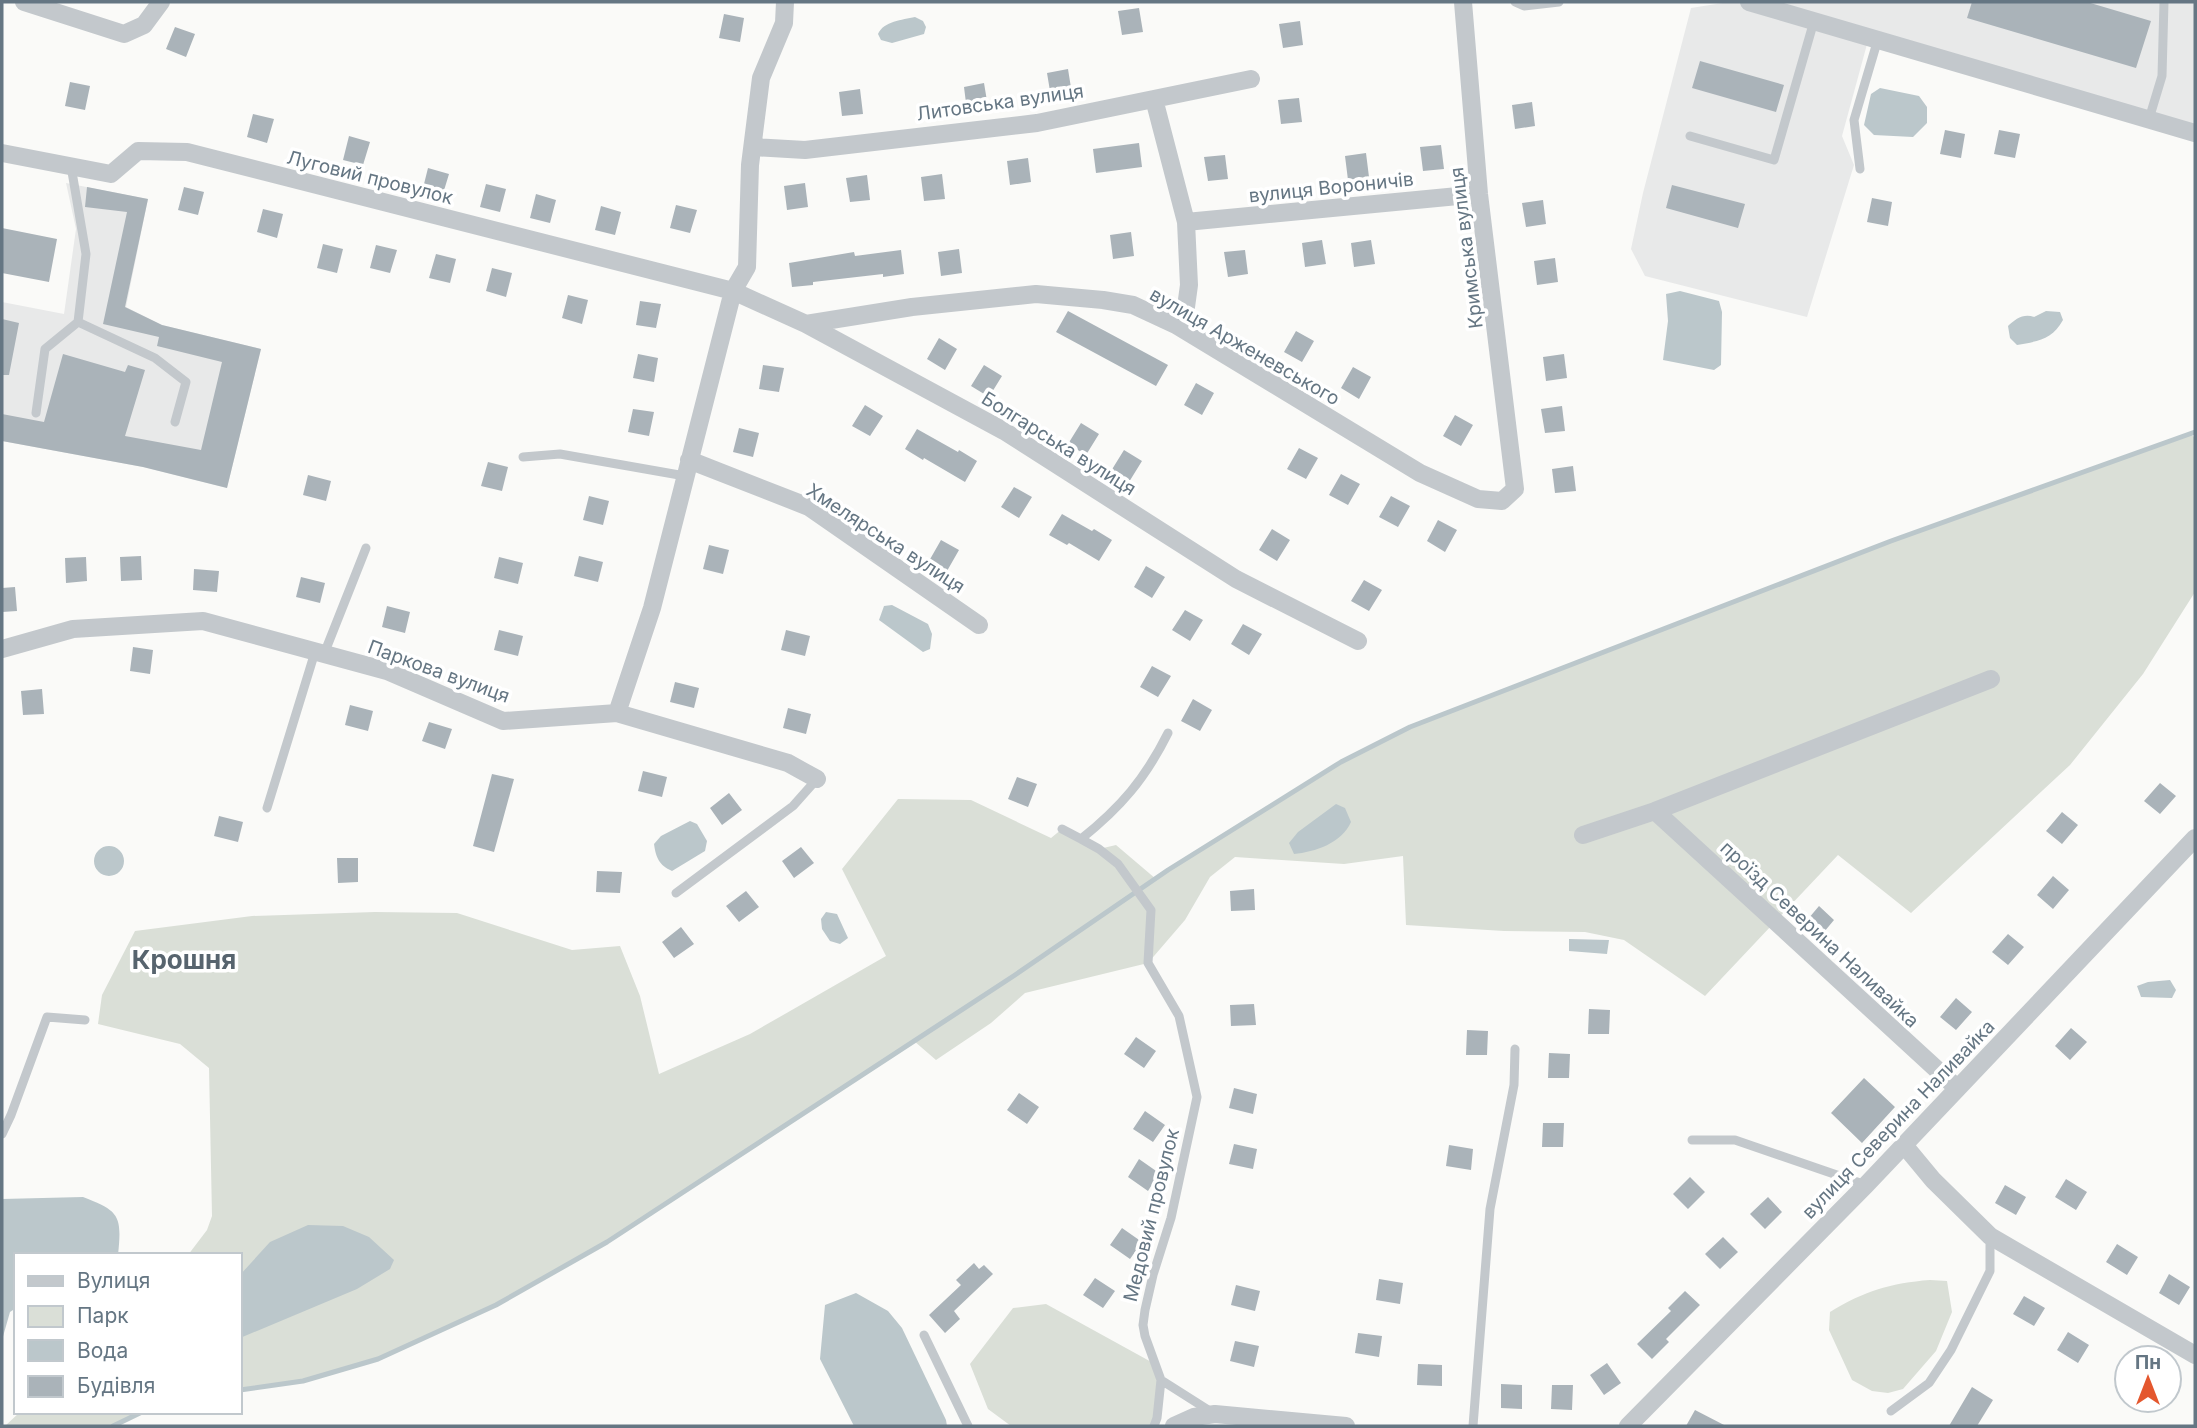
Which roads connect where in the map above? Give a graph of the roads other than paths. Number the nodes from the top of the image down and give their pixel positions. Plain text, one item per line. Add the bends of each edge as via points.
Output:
1 (161, 2) edge
2 (785, 2) edge
3 (1463, 2) edge
4 (1515, 2) edge
5 (1559, 2) edge
6 (1749, 2) edge
7 (2164, 2) edge
8 (31, 3) edge
9 (1814, 21) junction
10 (1878, 39) junction
11 (1251, 79) dead end
12 (1154, 99) junction
13 (2148, 119) junction
14 (2195, 133) edge
15 (1690, 136) dead end
16 (752, 147) junction
17 (2, 153) edge
18 (71, 166) junction
19 (1860, 169) dead end
20 (1479, 194) junction
21 (1186, 222) junction
22 (733, 291) junction
23 (78, 322) junction
24 (806, 324) junction
25 (1176, 325) junction
26 (36, 413) dead end
27 (175, 422) dead end
28 (523, 457) dead end
29 (687, 468) junction
30 (1516, 489) joint
31 (366, 548) dead end
32 (979, 625) dead end
33 (1359, 640) dead end
34 (2, 649) edge
35 (320, 653) junction
36 (1991, 679) dead end
37 (617, 713) junction
38 (1168, 733) dead end
39 (817, 779) joint
40 (267, 808) dead end
41 (1655, 811) junction
42 (1062, 829) dead end
43 (1583, 835) dead end
44 (2195, 838) edge
45 (1081, 839) junction
46 (677, 893) dead end
47 (85, 1020) dead end
48 (1515, 1049) dead end
49 (1957, 1088) junction
50 (2, 1134) edge
51 (1692, 1140) dead end
52 (1904, 1145) junction
53 (1866, 1185) junction
54 (1990, 1236) junction
55 (924, 1335) dead end
56 (2195, 1355) edge
57 (1161, 1380) junction
58 (1891, 1411) dead end
59 (1215, 1415) junction
60 (1195, 1422) edge
61 (968, 1426) edge
62 (1154, 1426) edge
63 (1174, 1426) edge
64 (1346, 1426) edge
65 (1473, 1426) edge
66 (1628, 1426) edge

1 - 8 street via 144,25 124,34
2 - 16 street via 785,23 761,78
3 - 20 street, Кримська вулиця
4 - 5 lane via 1524,6
6 - 9 street
7 - 13 lane via 2162,76
9 - 10 street
9 - 15 lane via 1774,160
10 - 13 street
10 - 19 lane via 1854,120
11 - 12 street, Литовська вулиця
12 - 16 street, Литовська вулиця via 1037,122 805,150
12 - 21 street
13 - 14 street
16 - 22 street via 747,267
17 - 18 street, Луговий провулок
18 - 22 street, Луговий провулок via 111,174 138,151 187,152
18 - 23 lane via 86,254
20 - 21 street, вулиця Вороничів
20 - 30 street, Кримська вулиця
21 - 25 street via 1189,285 1186,307
22 - 24 street, Болгарська вулиця
22 - 29 street
23 - 26 lane via 45,349
23 - 27 lane via 155,358 186,382
24 - 25 street, вулиця Арженевського via 1036,294 1133,305
24 - 33 street, Болгарська вулиця via 1004,431 1236,579
25 - 30 street, вулиця Арженевського via 1420,473 1478,499 1502,500
28 - 29 lane via 560,454
29 - 32 street, Хмелярська вулиця via 808,507
29 - 37 street via 652,608
31 - 35 lane
34 - 35 street, Паркова вулиця via 73,629 203,621
35 - 37 street, Паркова вулиця via 387,671 503,721
35 - 40 lane
36 - 41 street
37 - 39 street, Паркова вулиця via 788,763
38 - 45 lane via 1128,796
39 - 46 lane via 793,806
41 - 43 street
41 - 49 street, проїзд Северина Наливайка
42 - 45 lane, Медовий провулок
44 - 49 street, вулиця Северина Наливайка
45 - 57 lane, Медовий провулок via 1118,864 1151,910 1148,963 1179,1016 1197,1097 1143,1325
47 - 50 lane via 47,1017
48 - 65 lane via 1514,1085 1490,1209
49 - 52 street, вулиця Северина Наливайка
51 - 53 lane via 1735,1140
52 - 53 street, вулиця Северина Наливайка
52 - 54 street
53 - 66 street, вулиця Северина Наливайка
54 - 56 street
54 - 58 lane via 1990,1271 1951,1350 1928,1382
55 - 61 lane
57 - 59 lane
57 - 62 lane, Медовий провулок
59 - 60 street
59 - 64 street
60 - 63 street

